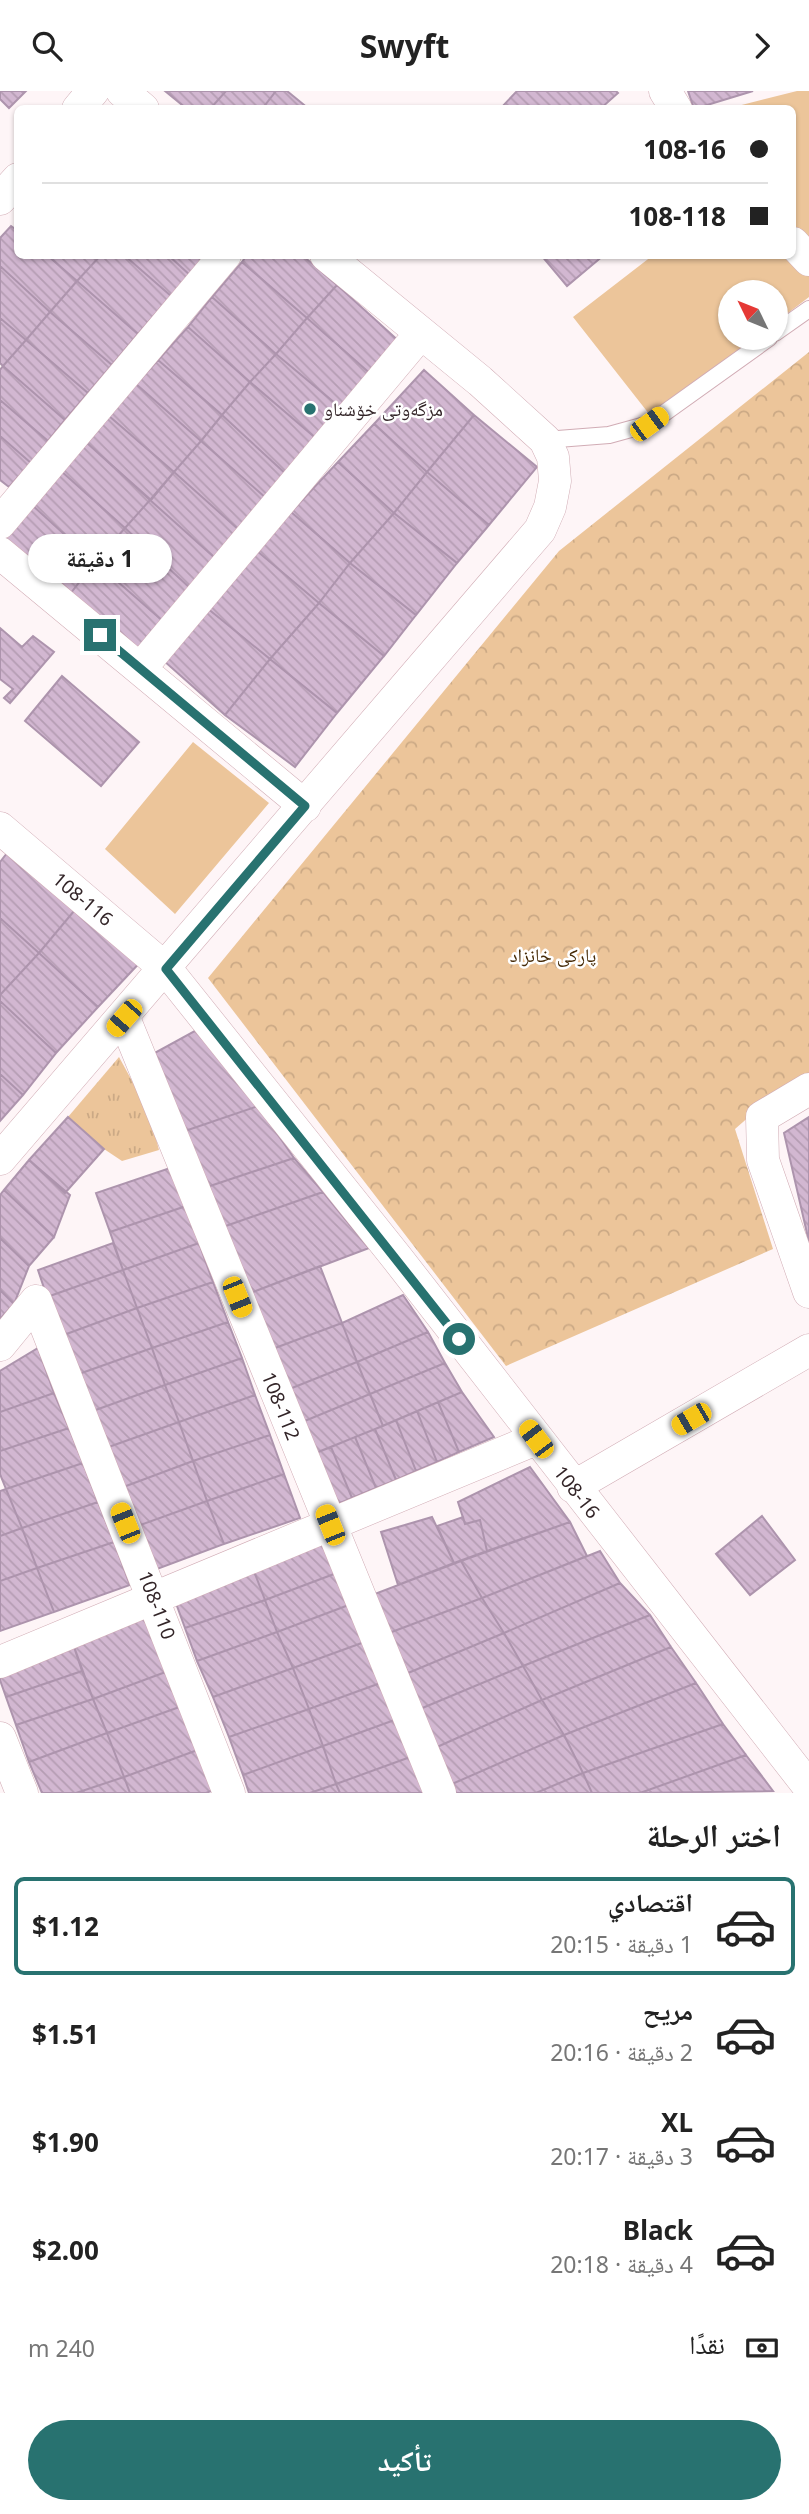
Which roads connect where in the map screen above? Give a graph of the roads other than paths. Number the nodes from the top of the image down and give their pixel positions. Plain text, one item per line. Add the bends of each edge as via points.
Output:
1 (93, 91) edge
2 (122, 91) edge
3 (81, 105) edge
4 (138, 105) edge
5 (14, 183) edge
6 (0, 199) edge
7 (796, 246) edge
8 (222, 259) edge
9 (331, 259) edge
10 (809, 260) edge
11 (809, 309) edge
12 (788, 324) edge
13 (421, 333) junction
14 (752, 350) edge
15 (545, 440) junction
16 (0, 523) edge
17 (0, 553) edge
18 (140, 669) junction
19 (305, 806) junction
20 (1, 830) edge
21 (166, 969) junction
22 (124, 1018) junction
23 (809, 1089) edge
24 (0, 1159) edge
25 (809, 1292) edge
26 (0, 1345) edge
27 (809, 1350) edge
28 (536, 1439) junction
29 (573, 1487) junction
30 (330, 1525) junction
31 (155, 1597) junction
32 (0, 1662) edge
33 (0, 1738) edge
34 (809, 1787) edge
35 (22, 1793) edge
36 (229, 1793) edge
37 (440, 1793) edge

1 - 3 street
2 - 4 street
5 - 6 street
7 - 10 street
8 - 16 street
9 - 13 street
11 - 12 lane
13 - 15 street
13 - 18 street
14 - 15 lane via 649,424 609,435
15 - 19 street via 553,457 555,481 540,530
17 - 18 street
18 - 19 street
19 - 21 street
20 - 21 street, 108-116
21 - 22 street
21 - 28 street, 108-16
22 - 24 street
22 - 30 street, 108-112
23 - 25 street via 762,1117 762,1128 763,1160
26 - 31 street, 108-110 via 36,1301
27 - 29 street
28 - 29 street, 108-16
28 - 30 street
29 - 34 street, 108-16
30 - 31 street
30 - 37 street, 108-112
31 - 32 street
31 - 36 street, 108-110
33 - 35 street

